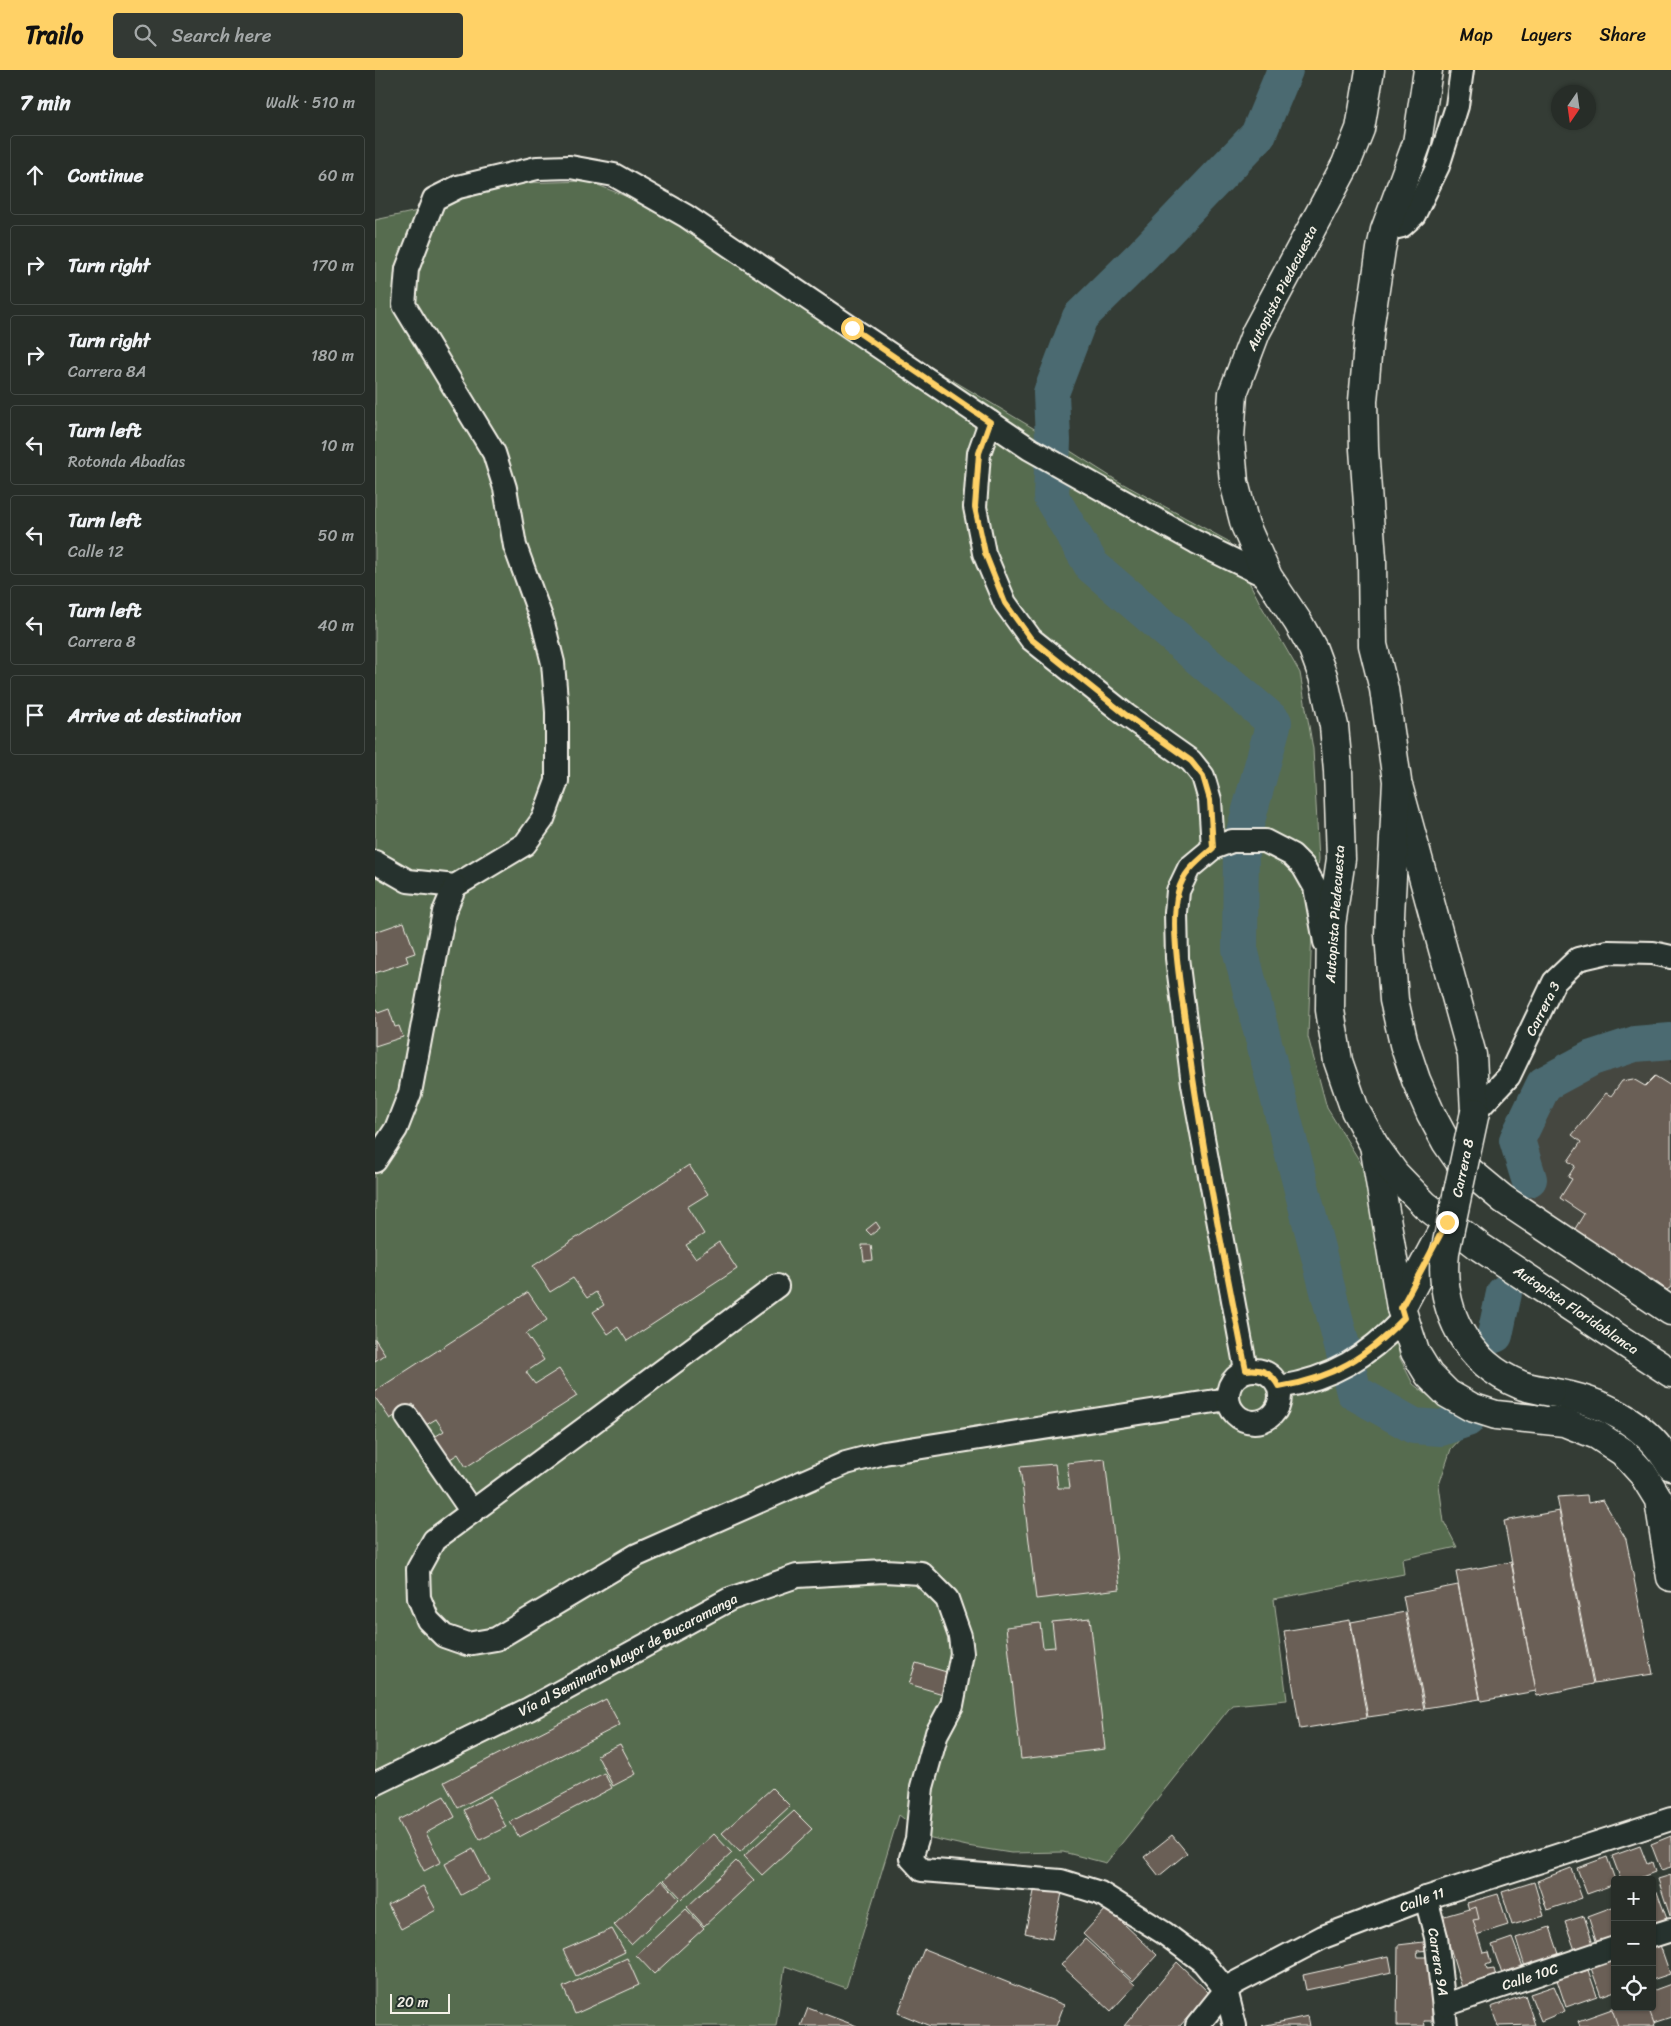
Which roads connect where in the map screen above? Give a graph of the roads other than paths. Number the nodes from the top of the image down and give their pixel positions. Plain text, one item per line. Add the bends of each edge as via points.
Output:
1 (1370, 70) edge
2 (1428, 70) edge
3 (1462, 70) edge
4 (1385, 230) junction
5 (990, 422) junction
6 (1269, 577) junction
7 (1397, 781) junction
8 (1223, 844) junction
9 (375, 862) edge
10 (455, 886) junction
11 (1671, 957) edge
12 (1330, 965) junction
13 (1475, 1112) junction
14 (1374, 1145) junction
15 (375, 1161) edge
16 (1447, 1222) junction
17 (1480, 1247) joint
18 (777, 1286) dead end
19 (1671, 1311) edge
20 (1404, 1318) junction
21 (1246, 1370) junction
22 (1671, 1373) edge
23 (1279, 1387) junction
24 (1228, 1399) junction
25 (407, 1417) dead end
26 (1564, 1422) junction
27 (1647, 1436) junction
28 (1671, 1466) edge
29 (472, 1512) junction
30 (1671, 1577) edge
31 (375, 1784) edge
32 (1671, 1819) edge
33 (1426, 1898) junction
34 (1671, 1930) edge
35 (1656, 1935) edge
36 (1611, 1950) edge
37 (1226, 1990) junction
38 (1445, 2015) edge
39 (1197, 2026) edge
40 (1235, 2026) edge

1 - 6 main road, Autopista Piedecuesta via 1357,140 1256,332 1233,393 1230,438 1234,482 1245,525
2 - 4 main road via 1417,143
3 - 4 street via 1457,106 1438,166 1414,215 1402,226
4 - 7 main road via 1370,323 1363,419 1372,558 1373,645 1384,689
5 - 6 street via 1100,490
5 - 8 street via 979,453 975,507 985,553 1005,603 1031,639 1126,715 1191,761 1203,776
5 - 10 street via 687,216 614,175 569,167 537,168 457,187 434,199 407,269 404,306 494,453 505,488 515,546 543,623 553,663 557,712 557,780 543,820 525,844
6 - 12 main road, Autopista Piedecuesta via 1315,655 1325,682 1334,726 1339,770 1341,859 1331,925
7 - 13 main road, Carrera 8 via 1473,1055
7 - 19 main road via 1389,934 1394,1000 1415,1080 1446,1142 1462,1164 1503,1199
8 - 12 street via 1265,841 1291,855 1303,866 1315,887
8 - 21 street via 1189,868 1179,891 1177,958 1193,1084
9 - 10 street via 409,881
10 - 15 street via 444,912 410,1093 396,1129
11 - 13 street, Carrera 3 via 1653,953 1608,952 1578,958 1554,982 1509,1076
12 - 14 main road, Autopista Piedecuesta via 1330,1010 1338,1061 1355,1110
13 - 27 main road, Carrera 8, bridge via 1445,1252 1445,1293 1458,1330 1483,1361 1502,1376 1523,1386 1605,1407
14 - 16 main road, Autopista Piedecuesta via 1411,1192
14 - 20 main road
16 - 17 main road, Autopista Piedecuesta
16 - 20 main road
17 - 22 main road, Autopista Floridablanca
18 - 29 street
20 - 23 street via 1364,1355 1328,1374 1304,1383
20 - 26 main road via 1415,1352 1429,1375 1448,1394 1471,1407 1496,1415
21 - 23 street via 1262,1370 1270,1374
21 - 24 street via 1231,1382
23 - 24 street via 1280,1404 1269,1418 1261,1421 1252,1422 1236,1415
24 - 29 street via 884,1454 846,1463 637,1555 496,1639 467,1644 444,1636 428,1620 419,1598 418,1569 434,1540
25 - 29 street
26 - 27 main road
26 - 30 main road via 1597,1435 1623,1452 1643,1474 1659,1500
27 - 28 main road, Carrera 8
31 - 37 street, Vía al Seminario Mayor de Bucaramanga via 529,1709 730,1599 797,1576 884,1571 921,1573 947,1599 960,1636 962,1653 952,1705 937,1734 922,1787 917,1839 911,1858 922,1870 1061,1881 1100,1893 1165,1933 1203,1962
32 - 33 street, Calle 11
33 - 37 street, Calle 11 via 1323,1937
33 - 38 street, Carrera 9A via 1436,1937
34 - 35 street
36 - 38 street, Calle 10C
37 - 39 street, Calle 11
37 - 40 street

